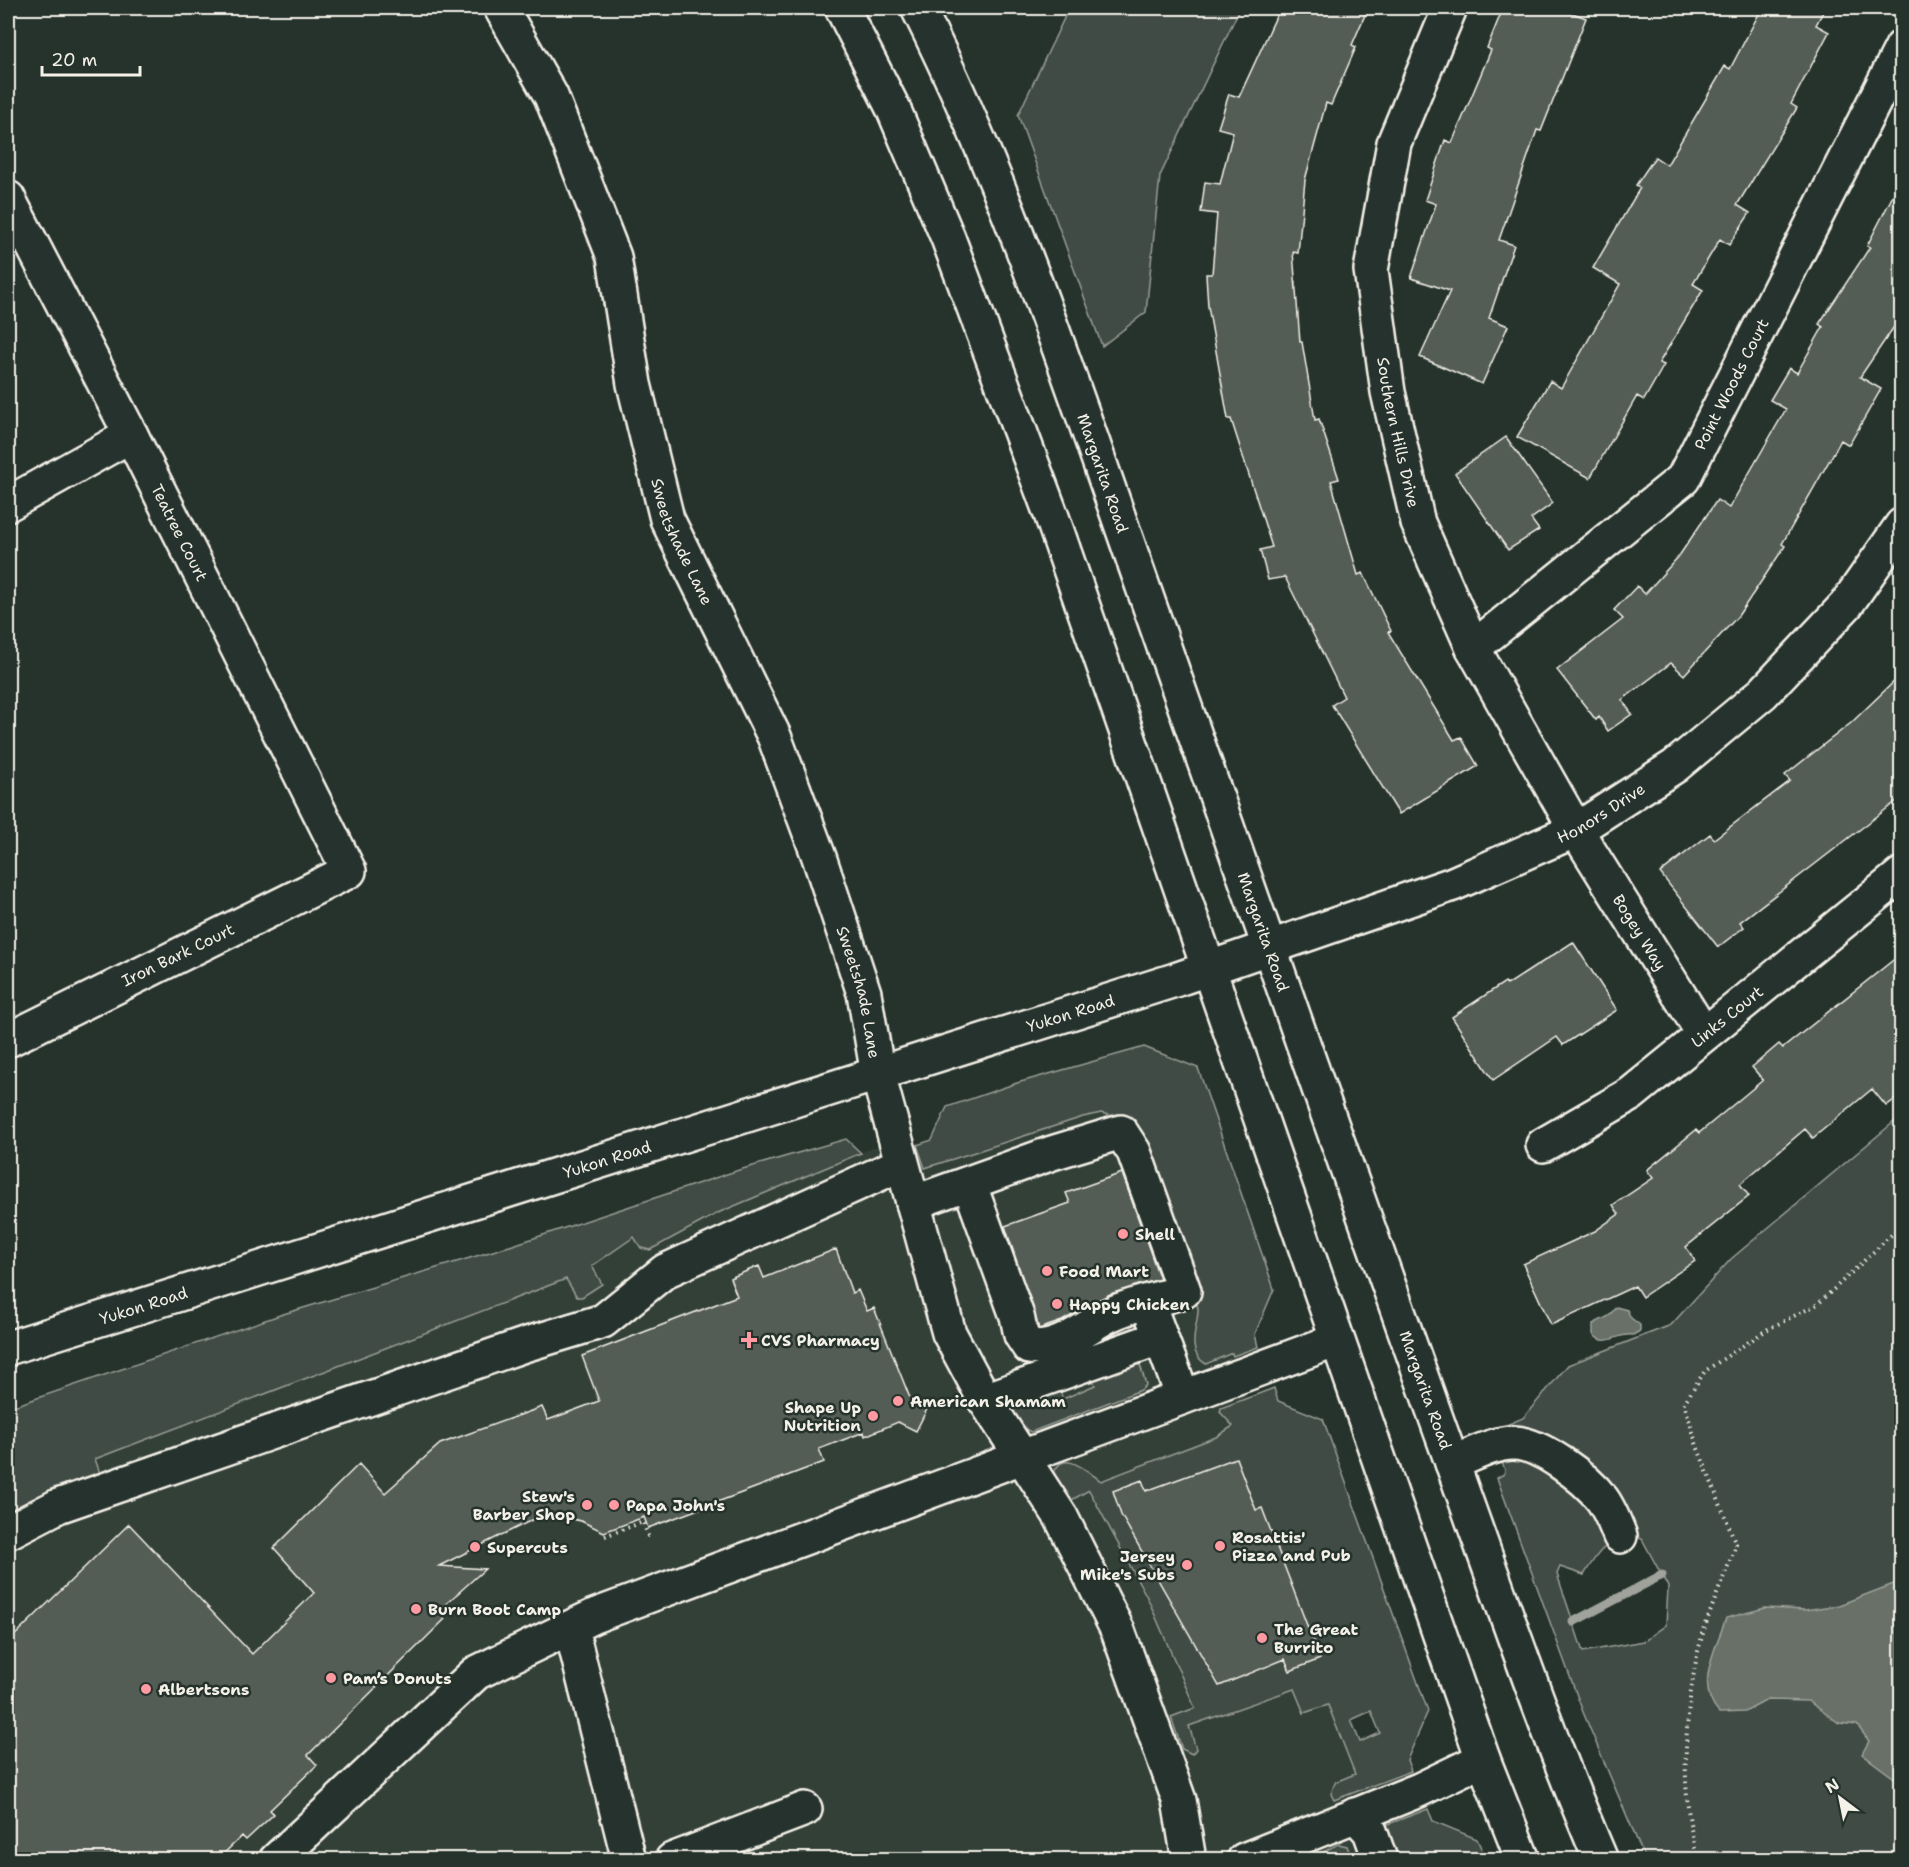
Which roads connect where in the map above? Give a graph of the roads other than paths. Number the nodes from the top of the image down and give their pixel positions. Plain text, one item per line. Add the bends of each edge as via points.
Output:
1 (501, 8) edge
2 (842, 8) edge
3 (918, 8) edge
4 (1450, 8) edge
5 (1902, 47) edge
6 (8, 198) edge
7 (131, 435) junction
8 (8, 504) edge
9 (1902, 525) edge
10 (1473, 648) junction
11 (1576, 830) junction
12 (349, 870) joint
13 (1902, 874) edge
14 (1268, 947) junction
15 (1209, 969) junction
16 (1704, 1033) junction
17 (8, 1041) edge
18 (878, 1075) junction
19 (1543, 1145) dead end
20 (901, 1164) junction
21 (969, 1183) junction
22 (913, 1203) junction
23 (1148, 1304) junction
24 (1160, 1338) junction
25 (1337, 1340) junction
26 (8, 1348) edge
27 (1182, 1397) junction
28 (985, 1400) junction
29 (1023, 1456) junction
30 (1452, 1463) junction
31 (8, 1532) edge
32 (1620, 1536) dead end
33 (571, 1628) junction
34 (1484, 1759) junction
35 (805, 1809) dead end
36 (1355, 1815) junction
37 (1290, 1851) edge
38 (1371, 1859) edge
39 (276, 1860) edge
40 (628, 1860) edge
41 (672, 1860) edge
42 (1189, 1860) edge
43 (1244, 1860) edge
44 (1523, 1860) edge
45 (1601, 1860) edge

1 - 18 street, Sweetshade Lane via 551,96 614,257 634,384 667,519 774,736 864,993
2 - 15 street via 893,108 948,238 1052,517
3 - 14 street, Margarita Road via 948,67 1019,242
4 - 10 street, Southern Hills Drive via 1394,142 1371,270 1388,393 1418,523
5 - 10 street, Point Woods Court via 1683,479
6 - 7 street, Teatree Court
7 - 8 street
7 - 12 street, Teatree Court
9 - 11 street, Honors Drive via 1846,605 1763,693 1675,766
10 - 11 street, Southern Hills Drive
11 - 14 street, Honors Drive via 1453,884
11 - 16 street, Bogey Way
12 - 17 street, Iron Bark Court
13 - 16 street, Links Court
14 - 15 street, Honors Drive
14 - 30 street, Margarita Road
15 - 18 street, Yukon Road
15 - 25 street
16 - 19 street, Links Court via 1630,1095
18 - 20 street, Sweetshade Lane
18 - 26 street, Yukon Road
20 - 22 street, Sweetshade Lane
20 - 31 street via 666,1271 603,1322 524,1345 58,1506
21 - 22 street
21 - 23 street via 1021,1335 1029,1347 1044,1348 1110,1315
21 - 23 street via 1121,1132 1134,1152 1184,1291
22 - 28 street, Sweetshade Lane via 950,1333
23 - 24 street
24 - 27 street
24 - 28 street
25 - 27 street
25 - 34 street
27 - 29 street
28 - 29 street, Sweetshade Lane
29 - 33 street
29 - 42 street, Sweetshade Lane via 1061,1517 1118,1631 1179,1800
30 - 32 street via 1499,1445 1516,1443 1532,1448 1588,1484 1609,1510
30 - 45 street, Margarita Road via 1556,1750
33 - 39 street via 476,1673
33 - 40 street
34 - 36 street
34 - 44 street
35 - 41 street
36 - 37 street
36 - 38 street via 1355,1838
37 - 43 street

